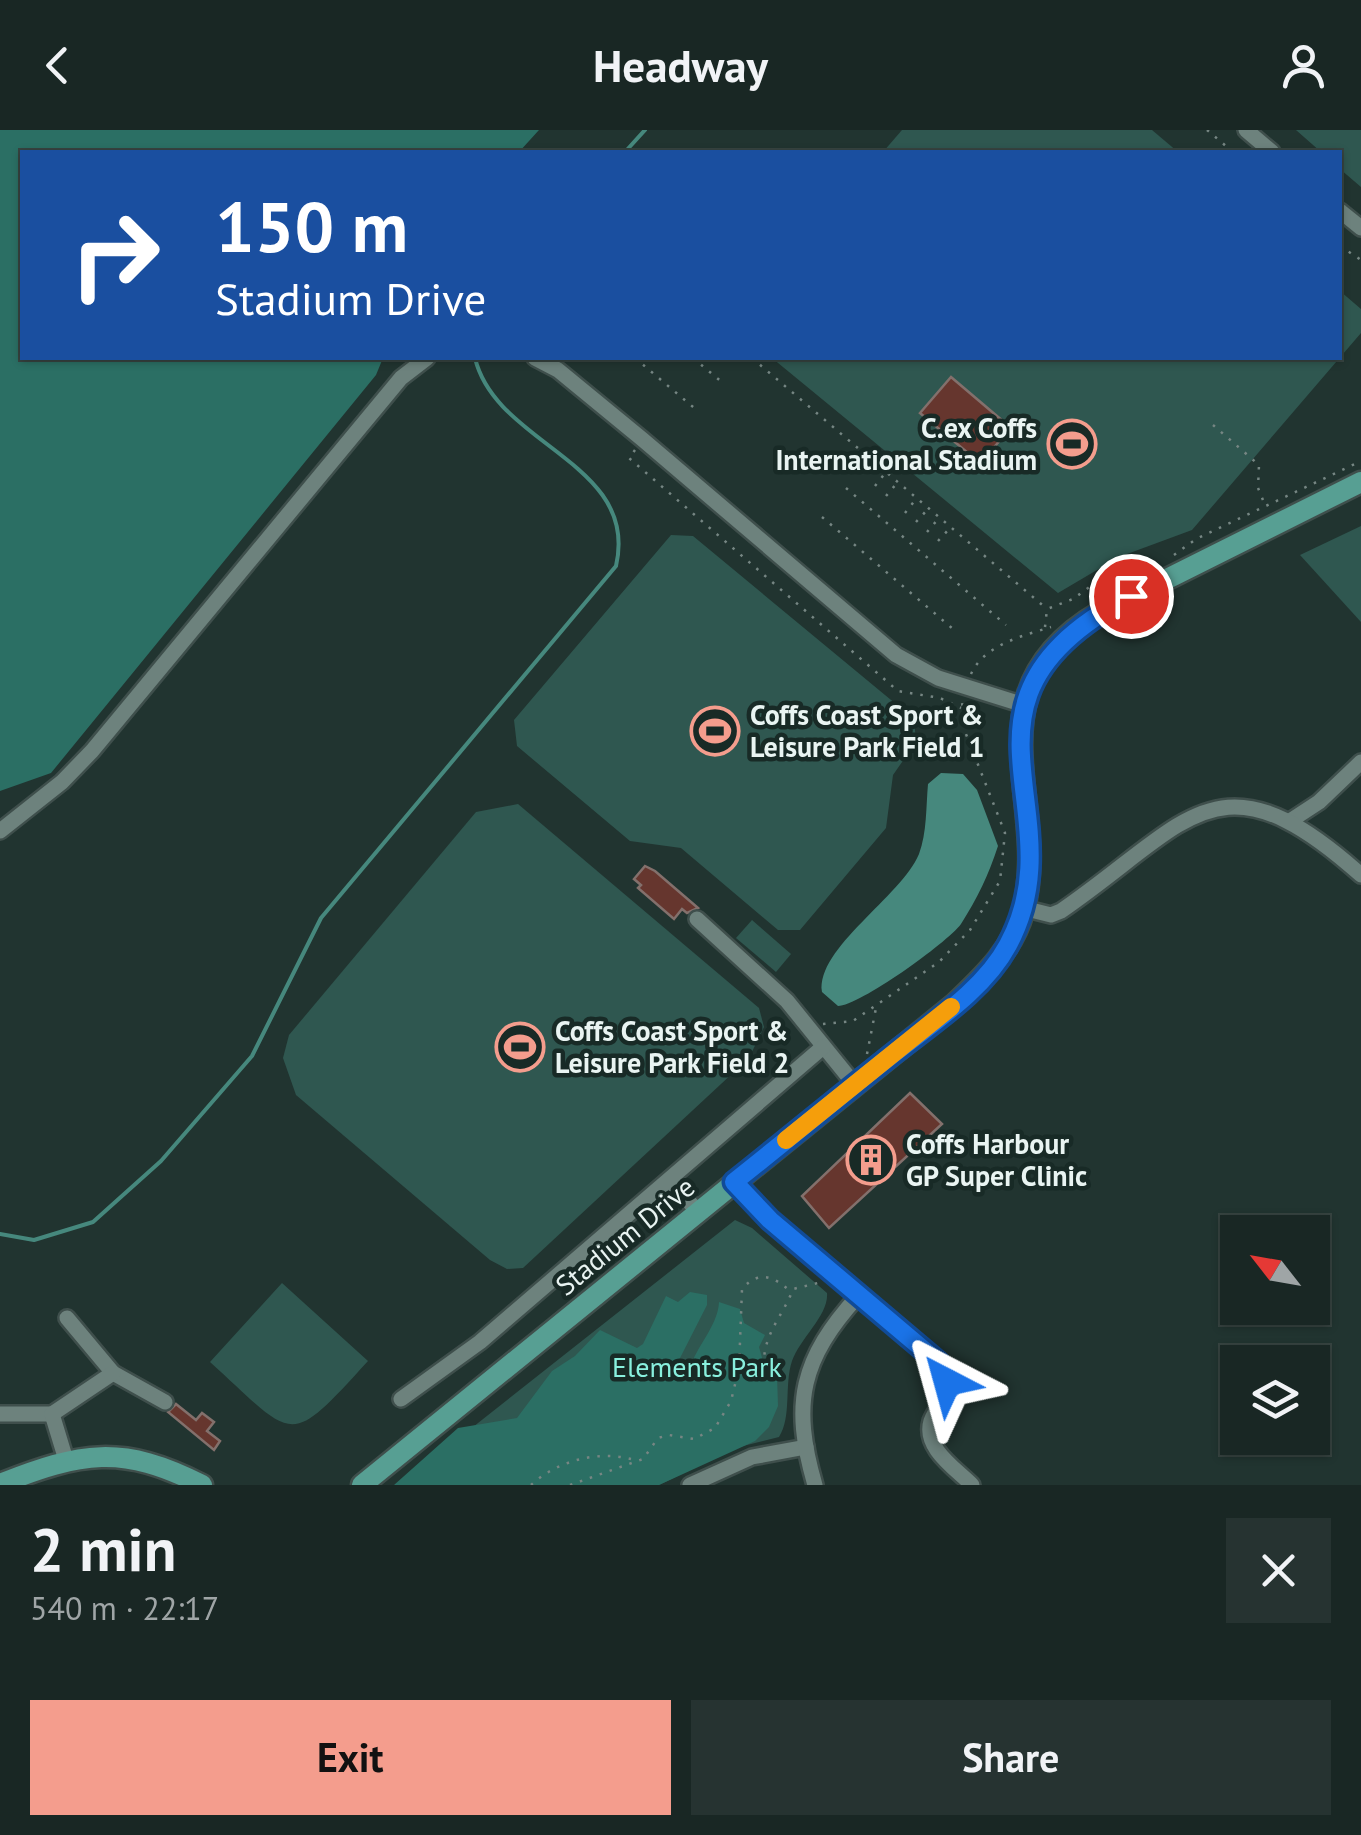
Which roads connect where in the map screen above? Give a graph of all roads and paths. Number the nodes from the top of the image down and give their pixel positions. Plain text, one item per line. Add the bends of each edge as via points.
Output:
1 (1206, 130) edge
2 (1246, 130) edge
3 (1231, 150) edge
4 (1270, 150) edge
5 (1342, 212) edge
6 (1361, 228) edge
7 (424, 360) edge
8 (539, 360) edge
9 (637, 360) edge
10 (694, 360) edge
11 (754, 360) edge
12 (723, 383) dead end
13 (699, 412) dead end
14 (1213, 425) dead end
15 (654, 447) junction
16 (886, 472) junction
17 (898, 482) junction
18 (1361, 482) edge
19 (874, 486) dead end
20 (846, 488) dead end
21 (886, 496) dead end
22 (917, 498) junction
23 (1266, 506) dead end
24 (928, 508) junction
25 (905, 513) dead end
26 (822, 517) dead end
27 (940, 517) junction
28 (916, 522) dead end
29 (950, 526) junction
30 (927, 532) dead end
31 (938, 541) dead end
32 (1122, 584) dead end
33 (1047, 609) junction
34 (1006, 625) dead end
35 (953, 628) dead end
36 (1045, 629) dead end
37 (963, 697) dead end
38 (1026, 706) junction
39 (961, 708) junction
40 (1361, 762) edge
41 (1290, 822) junction
42 (0, 831) edge
43 (1361, 875) edge
44 (1023, 908) junction
45 (697, 919) dead end
46 (876, 1007) junction
47 (816, 1022) dead end
48 (823, 1047) junction
49 (875, 1068) junction
50 (855, 1085) junction
51 (670, 1180) junction
52 (734, 1182) junction
53 (698, 1212) junction
54 (823, 1281) dead end
55 (791, 1292) junction
56 (858, 1296) junction
57 (67, 1318) dead end
58 (739, 1368) junction
59 (112, 1373) junction
60 (401, 1399) dead end
61 (165, 1402) dead end
62 (0, 1414) edge
63 (52, 1414) junction
64 (806, 1447) junction
65 (66, 1460) junction
66 (632, 1460) junction
67 (0, 1484) edge
68 (202, 1485) edge
69 (362, 1485) edge
70 (532, 1485) edge
71 (570, 1485) edge
72 (690, 1485) edge
73 (815, 1485) edge
74 (972, 1485) edge

1 - 3 path
2 - 4 street
5 - 6 street
7 - 42 street via 401,378 92,751
8 - 15 street
9 - 13 path
10 - 12 path
11 - 16 path
14 - 23 path via 1259,465
15 - 38 street via 904,661
15 - 39 path via 628,458 893,686
16 - 17 path
16 - 19 path
17 - 21 path
17 - 22 path
18 - 38 main road, Stadium Drive via 1080,624 1038,672
20 - 34 path
22 - 24 path
22 - 25 path
24 - 27 path
24 - 28 path
26 - 35 path
27 - 29 path
27 - 30 path
29 - 31 path
29 - 33 path
32 - 33 path via 1107,574
33 - 36 path
37 - 39 path
38 - 44 main road, Stadium Drive via 1019,769 1027,846
39 - 46 path via 1002,822 1002,875 956,946
40 - 41 street
41 - 43 street via 1320,838
41 - 44 street via 1253,806 1200,812 1061,911
44 - 49 main road, Stadium Drive via 990,970
45 - 48 street via 766,979
46 - 47 path via 840,1026
46 - 49 path via 867,1045
48 - 50 street
48 - 51 street
49 - 50 main road, Stadium Drive
50 - 52 main road, Stadium Drive
51 - 53 street
51 - 60 street via 480,1342
52 - 53 main road, Stadium Drive
52 - 56 street
53 - 69 main road, Stadium Drive
54 - 55 path
55 - 58 path via 768,1336 764,1360
55 - 58 path via 767,1276 745,1285 738,1302
56 - 64 street via 809,1364 802,1394
56 - 74 street via 938,1362 948,1393 933,1416 931,1437
57 - 59 street
58 - 66 path via 729,1407 715,1428 694,1440 658,1438 644,1458
59 - 61 street
59 - 63 street
62 - 63 street
63 - 65 street
64 - 72 street via 752,1457
64 - 73 street
65 - 67 main road
65 - 68 main road via 106,1454 143,1459
66 - 70 path via 589,1456
66 - 71 path

